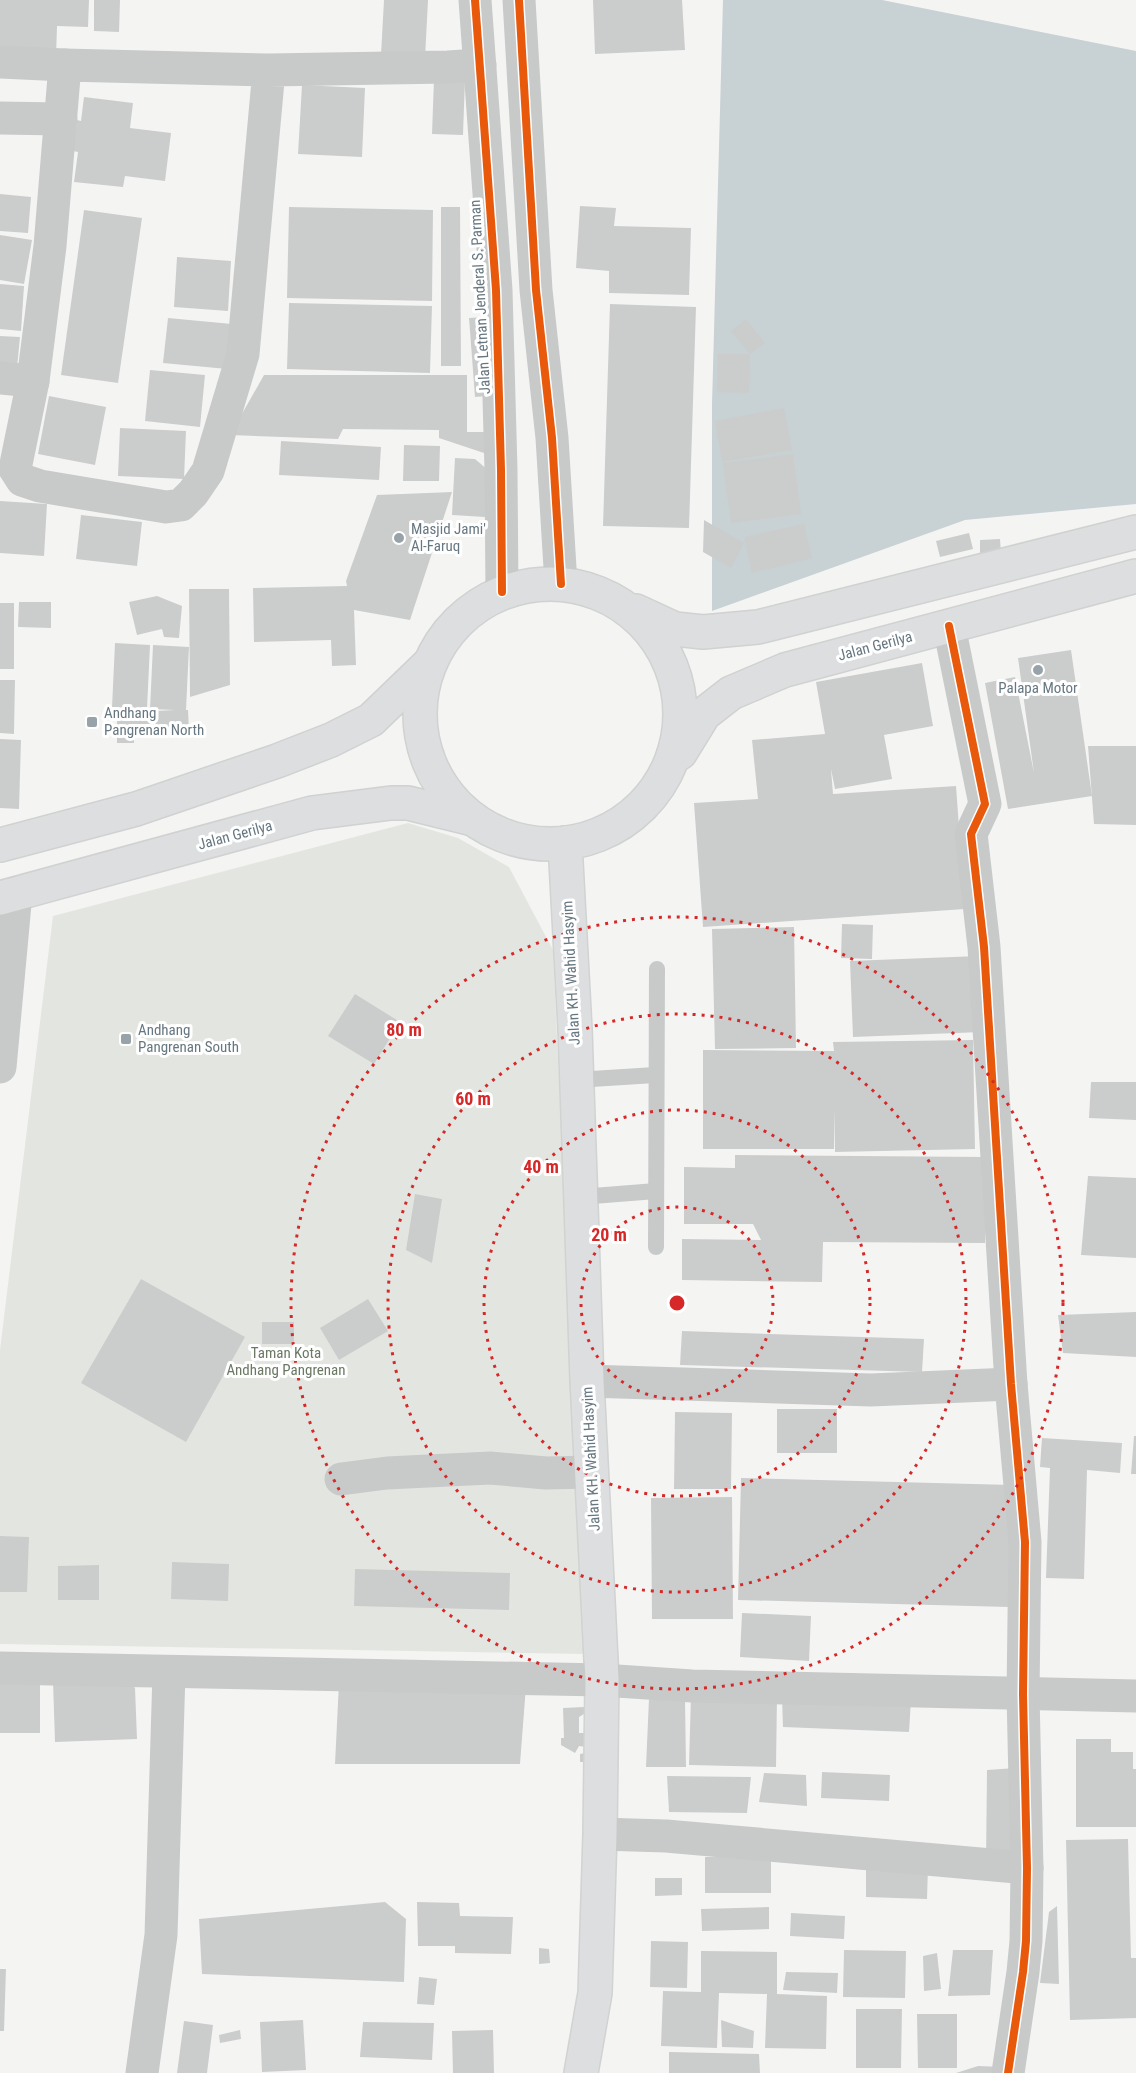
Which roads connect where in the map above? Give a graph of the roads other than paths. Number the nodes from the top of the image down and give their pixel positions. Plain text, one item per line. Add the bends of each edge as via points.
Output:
1 (477, 0) edge
2 (519, 0) edge
3 (0, 62) edge
4 (65, 65) junction
5 (480, 65) junction
6 (269, 70) junction
7 (0, 118) edge
8 (61, 119) junction
9 (496, 290) junction
10 (536, 290) junction
11 (0, 378) edge
12 (33, 381) junction
13 (1136, 532) edge
14 (1136, 576) edge
15 (561, 584) junction
16 (502, 592) junction
17 (620, 604) junction
18 (949, 626) junction
19 (428, 665) junction
20 (659, 786) junction
21 (473, 819) junction
22 (565, 843) junction
23 (0, 845) edge
24 (8, 895) edge
25 (657, 969) dead end
26 (0, 1067) edge
27 (656, 1075) junction
28 (576, 1080) junction
29 (656, 1191) junction
30 (580, 1197) junction
31 (656, 1246) dead end
32 (587, 1381) junction
33 (1011, 1384) junction
34 (591, 1472) junction
35 (341, 1479) dead end
36 (0, 1668) edge
37 (169, 1673) junction
38 (602, 1680) junction
39 (1023, 1694) junction
40 (1136, 1696) edge
41 (600, 1834) junction
42 (1027, 1868) junction
43 (142, 2073) edge
44 (581, 2073) edge
45 (1008, 2073) edge

1 - 5 street, Jalan Letnan Jenderal S. Parman
2 - 10 street
3 - 4 street
4 - 6 street
4 - 8 street
5 - 6 street
5 - 9 street, Jalan Letnan Jenderal S. Parman
6 - 12 street via 243,354 208,471 193,493 181,505 166,507 22,480 15,469
7 - 8 street
8 - 12 street
9 - 10 street
9 - 16 street, Jalan Letnan Jenderal S. Parman
10 - 15 street via 552,438
11 - 12 street
13 - 17 main road via 749,628 703,632 675,629
14 - 18 main road, Jalan Gerilya
15 - 16 main road via 531,584
15 - 17 main road via 592,590
16 - 19 main road via 471,609 446,634
17 - 20 main road via 651,631 672,667 681,707 676,748
18 - 20 main road, Jalan Gerilya via 785,670 730,693 704,714
18 - 33 street via 985,804 971,834 984,947
19 - 21 main road via 418,707 424,750 442,789
19 - 23 main road via 371,720 331,740 136,809
20 - 22 main road via 634,813 602,834
21 - 22 main road via 502,835 532,843
21 - 24 main road, Jalan Gerilya via 408,803 312,813
22 - 28 main road, Jalan KH. Wahid Hasyim
24 - 26 street
25 - 27 lane
27 - 28 lane
27 - 29 lane
28 - 30 main road, Jalan KH. Wahid Hasyim
29 - 30 lane
29 - 31 lane
30 - 32 main road, Jalan KH. Wahid Hasyim
32 - 33 street via 871,1390
32 - 34 main road, Jalan KH. Wahid Hasyim
33 - 39 street via 1025,1542
34 - 35 street via 490,1468
34 - 38 main road, Jalan KH. Wahid Hasyim
36 - 37 street
37 - 38 street
37 - 43 street via 161,1935
38 - 39 street via 692,1686
38 - 41 main road, Jalan KH. Wahid Hasyim
39 - 40 street
39 - 42 street
41 - 42 street via 666,1836
41 - 44 main road, Jalan KH. Wahid Hasyim via 595,1993
42 - 45 street via 1023,1972

